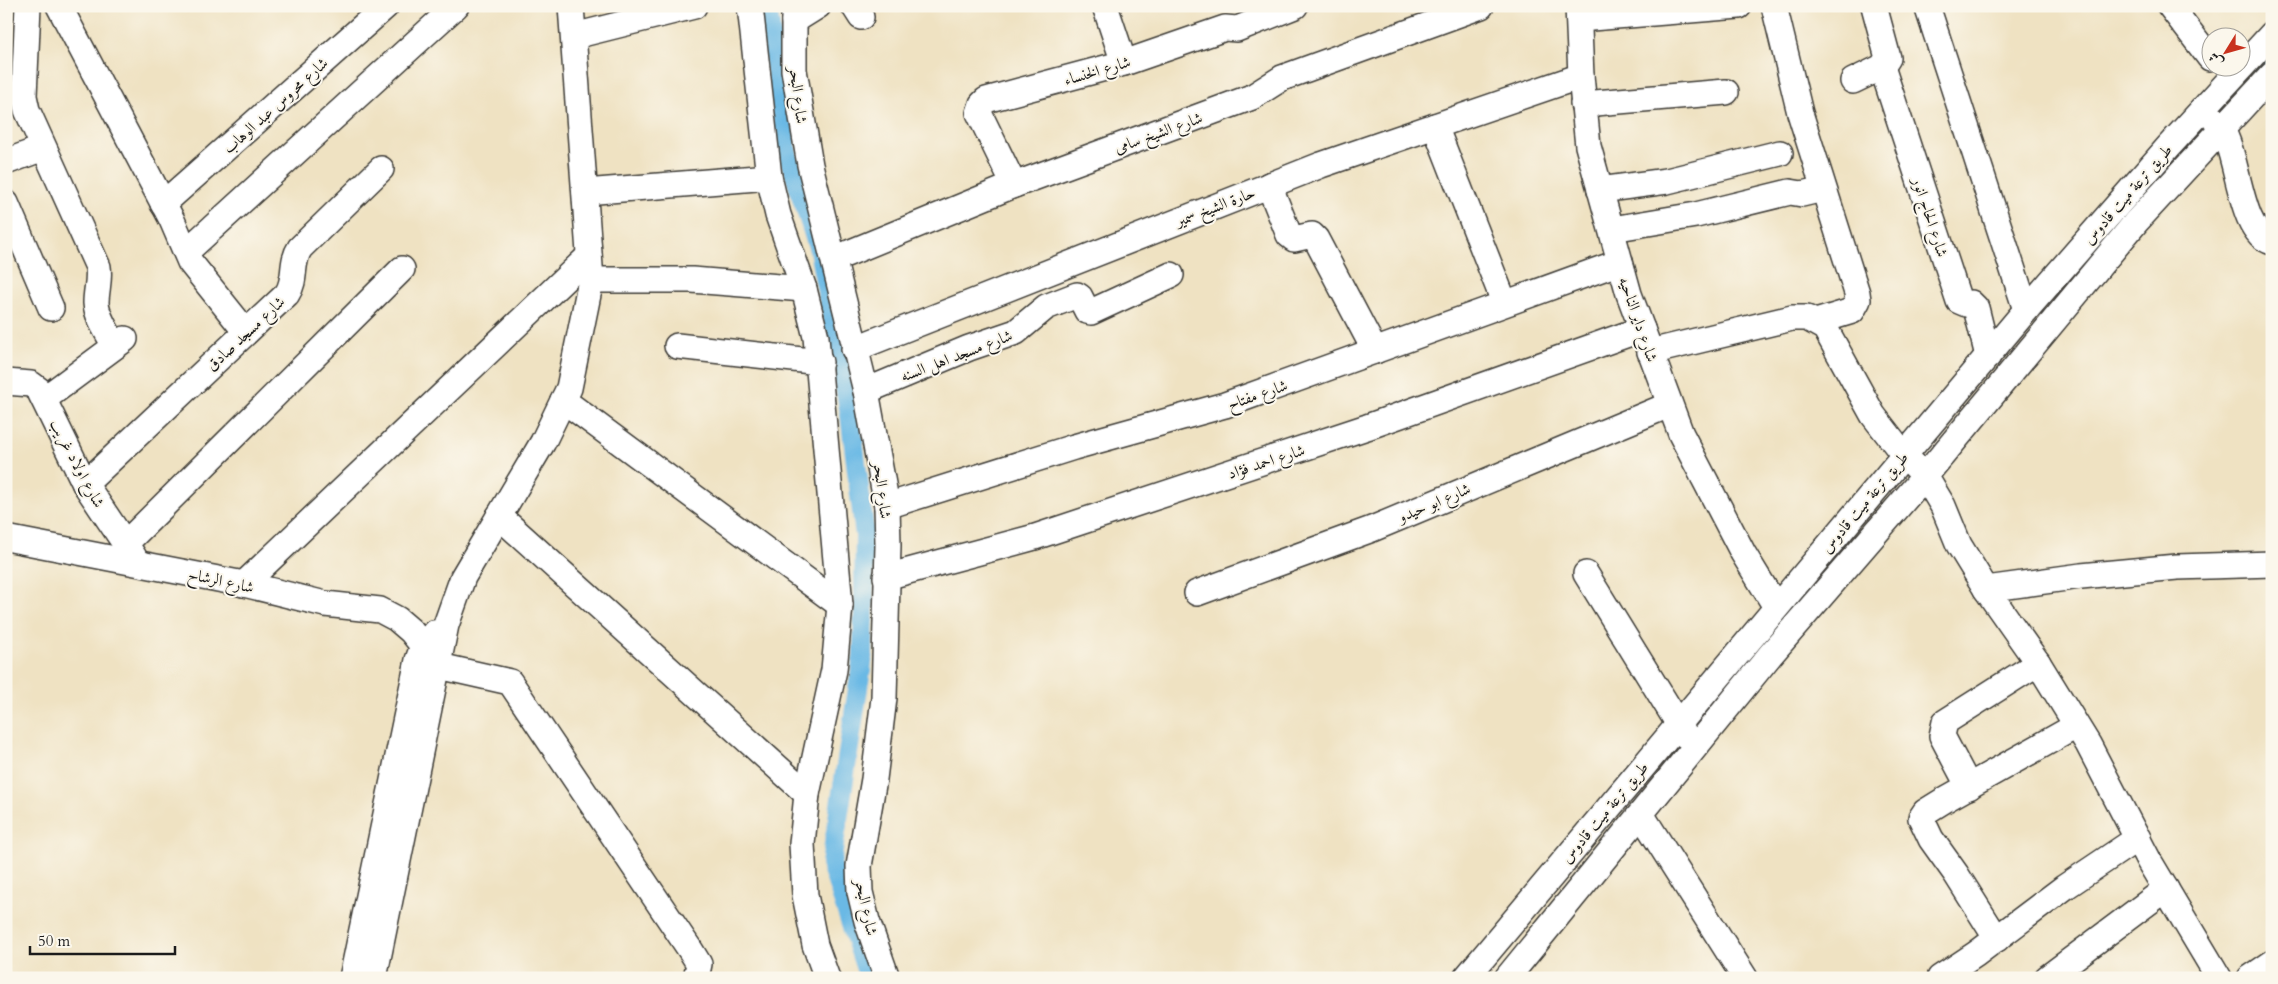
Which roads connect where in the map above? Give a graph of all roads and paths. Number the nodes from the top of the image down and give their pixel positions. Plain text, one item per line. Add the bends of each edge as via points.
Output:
1 (11, 6) edge
2 (28, 6) edge
3 (59, 6) edge
4 (386, 6) edge
5 (456, 6) edge
6 (570, 6) edge
7 (694, 6) edge
8 (750, 6) edge
9 (818, 6) edge
10 (1105, 6) edge
11 (1295, 6) edge
12 (1481, 6) edge
13 (1739, 6) edge
14 (1774, 6) edge
15 (1874, 6) edge
16 (1927, 6) edge
17 (2170, 6) edge
18 (6, 8) edge
19 (1578, 12) edge
20 (794, 13) edge
21 (2272, 34) edge
22 (574, 36) junction
23 (2200, 45) edge
24 (2250, 52) edge
25 (1124, 63) junction
26 (1882, 67) junction
27 (2272, 75) edge
28 (1580, 76) junction
29 (2222, 78) edge
30 (1853, 81) dead end
31 (1726, 92) dead end
32 (1582, 104) junction
33 (780, 114) junction
34 (2214, 118) junction
35 (1434, 126) junction
36 (43, 148) junction
37 (1780, 153) dead end
38 (6, 162) edge
39 (381, 169) dead end
40 (769, 177) junction
41 (1014, 185) junction
42 (1269, 186) junction
43 (1823, 189) junction
44 (1600, 190) junction
45 (585, 192) junction
46 (6, 203) edge
47 (163, 204) junction
48 (1612, 230) junction
49 (2272, 242) edge
50 (186, 252) junction
51 (834, 259) junction
52 (1620, 262) junction
53 (590, 268) junction
54 (402, 269) dead end
55 (1171, 275) dead end
56 (804, 288) junction
57 (1504, 302) junction
58 (51, 308) dead end
59 (2026, 310) junction
60 (1816, 322) junction
61 (246, 332) junction
62 (1646, 341) junction
63 (677, 346) dead end
64 (854, 349) junction
65 (1375, 351) junction
66 (1988, 356) junction
67 (820, 362) junction
68 (6, 382) edge
69 (866, 391) junction
70 (44, 398) junction
71 (563, 400) junction
72 (1669, 405) junction
73 (1904, 455) junction
74 (1924, 476) junction
75 (85, 484) junction
76 (887, 506) junction
77 (499, 516) junction
78 (6, 538) edge
79 (131, 553) junction
80 (2272, 564) edge
81 (1586, 574) dead end
82 (886, 577) junction
83 (244, 584) junction
84 (1986, 589) junction
85 (1197, 594) dead end
86 (840, 605) junction
87 (1776, 607) junction
88 (446, 625) junction
89 (1753, 634) junction
90 (423, 646) junction
91 (1772, 654) junction
92 (2038, 663) junction
93 (439, 666) junction
94 (1678, 724) junction
95 (2076, 726) junction
96 (1693, 749) junction
97 (1969, 787) junction
98 (807, 794) junction
99 (1641, 814) junction
100 (2138, 838) junction
101 (2166, 889) junction
102 (1997, 939) junction
103 (2272, 963) edge
104 (1514, 975) edge
105 (352, 978) edge
106 (374, 978) edge
107 (696, 978) edge
108 (827, 978) edge
109 (887, 978) edge
110 (1466, 978) edge
111 (1745, 978) edge
112 (1940, 978) edge
113 (2047, 978) edge
114 (2220, 978) edge
115 (2250, 978) edge

1 - 18 street
2 - 36 street via 24,96 26,110
3 - 47 street
4 - 47 street, شارع محروس عبد الوهاب
5 - 50 street
6 - 22 street
7 - 22 street
8 - 33 street, شارع البحر
9 - 20 street
10 - 25 street
11 - 25 street, شارع الخنساء via 1237,29 1225,28
12 - 41 street, شارع الشيخ سامى via 1282,78 1252,97
13 - 19 street
14 - 43 street
15 - 26 street, شارع الحاج انور via 1888,53
16 - 59 street
17 - 23 street
19 - 28 street, شارع داير الناحيه
20 - 33 street, شارع البحر via 794,70
21 - 24 street, طريق ترعة ميت قادوس
22 - 45 street
25 - 41 street, شارع الخنساء via 986,100 982,104 979,114
26 - 30 street
26 - 66 street, شارع الحاج انور via 1959,301 1971,303 1976,308
27 - 34 street, طريق ترعة ميت قادوس
28 - 32 street, شارع داير الناحيه
28 - 35 street, حارة الشيخ سمير
29 - 34 street, طريق ترعة ميت قادوس
31 - 32 street
32 - 44 street, شارع داير الناحيه via 1588,146
33 - 40 street, شارع البحر
33 - 51 street, شارع البحر via 810,165
34 - 49 street via 2257,232
34 - 59 street, طريق ترعة ميت قادوس
34 - 74 street, طريق ترعة ميت قادوس via 2136,222
35 - 42 street, حارة الشيخ سمير
35 - 57 street
36 - 38 street
36 - 70 street via 98,268 98,314 120,342
37 - 44 street via 1667,181
39 - 61 street, شارع مسجد صادق via 300,248 294,260 291,288
40 - 45 street
40 - 56 street, شارع البحر via 778,215
41 - 51 street, شارع الشيخ سامى
42 - 64 street, حارة الشيخ سمير
42 - 65 street via 1289,235 1294,239 1312,235 1316,239
43 - 48 street via 1802,194 1790,192 1696,215
43 - 60 street via 1858,300 1852,311
44 - 48 street, شارع داير الناحيه
45 - 53 street
46 - 58 street
47 - 50 street
48 - 52 street, شارع داير الناحيه
50 - 61 street via 202,281
51 - 64 street, شارع البحر
52 - 57 street, شارع مفتاح
52 - 62 street, شارع داير الناحيه
53 - 56 street
53 - 71 street via 569,388
53 - 83 street
54 - 79 street
55 - 69 street, شارع مسجد اهل السنه via 1091,312 1078,296 1060,301 1041,311 1016,332 968,348
56 - 67 street, شارع البحر
57 - 65 street, شارع مفتاح
59 - 66 street, طريق ترعة ميت قادوس
60 - 62 street, شارع احمد فؤاد via 1792,318
60 - 73 street via 1840,352 1872,415
61 - 75 street, شارع مسجد صادق
62 - 72 street, شارع داير الناحيه
62 - 82 street, شارع احمد فؤاد via 1368,427 1035,537
63 - 67 street
64 - 69 street, شارع البحر
65 - 76 street, شارع مفتاح via 1225,405 1074,447
66 - 73 street, طريق ترعة ميت قادوس
67 - 86 street, شارع البحر
68 - 70 street, شارع اولاد غريب via 30,384
69 - 76 street, شارع البحر
70 - 75 street, شارع اولاد غريب
71 - 77 street via 543,442
71 - 86 street
72 - 85 street, شارع ابو حيدو via 1372,529
72 - 87 street, شارع داير الناحيه via 1718,507
73 - 74 street
73 - 87 street, طريق ترعة ميت قادوس
74 - 84 street via 1943,506 1959,545
74 - 91 street, طريق ترعة ميت قادوس
75 - 79 street, شارع اولاد غريب
76 - 82 street, شارع البحر
77 - 88 street via 463,577
77 - 98 street
78 - 79 street, شارع الرشاح
79 - 83 street, شارع الرشاح
80 - 84 street via 2177,567
81 - 94 street
82 - 109 street, شارع البحر via 884,698 859,866 860,892 867,921
83 - 90 street, شارع الرشاح via 325,604 380,610 397,619
84 - 92 street
86 - 98 street, شارع البحر via 834,670
87 - 89 street, طريق ترعة ميت قادوس
88 - 90 street via 432,634
88 - 93 street
89 - 91 street
89 - 94 street, طريق ترعة ميت قادوس
90 - 105 street
91 - 96 street, طريق ترعة ميت قادوس
92 - 95 street
92 - 97 street via 1945,722 1942,736
93 - 106 street
93 - 107 street via 510,682 691,950 699,964
94 - 96 street
94 - 110 street, طريق ترعة ميت قادوس
95 - 97 street
95 - 100 street
96 - 99 street, طريق ترعة ميت قادوس
97 - 102 street via 1925,812 1921,818 1931,839
98 - 108 street, شارع البحر via 802,844 805,895 815,945
99 - 104 street, طريق ترعة ميت قادوس
99 - 111 street
100 - 101 street
100 - 102 street via 2065,887
101 - 113 street
101 - 114 street
102 - 112 street
103 - 115 street

